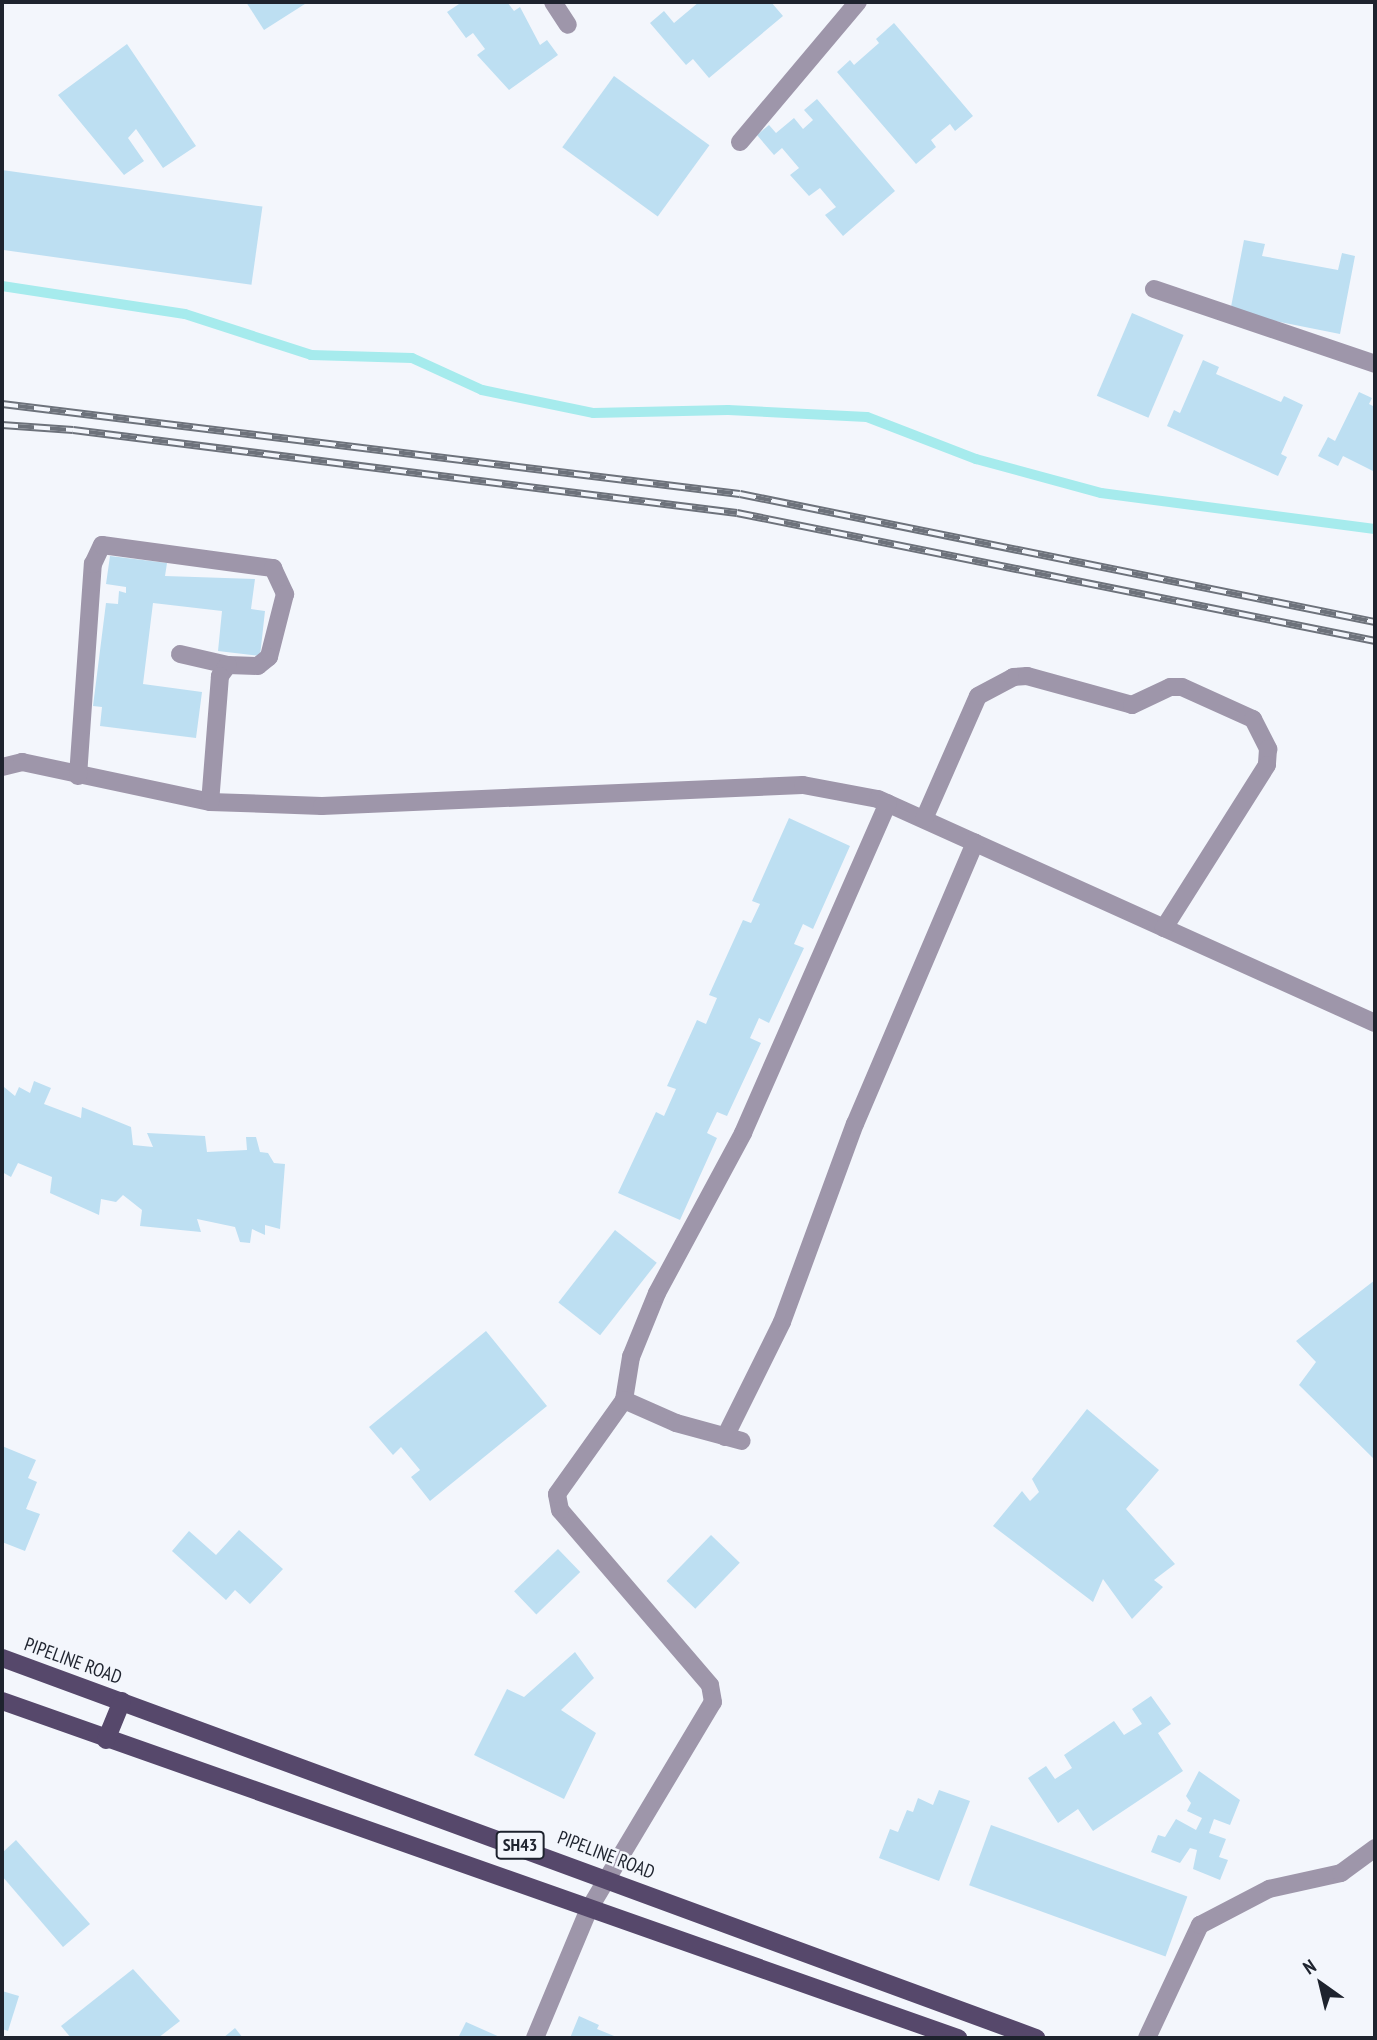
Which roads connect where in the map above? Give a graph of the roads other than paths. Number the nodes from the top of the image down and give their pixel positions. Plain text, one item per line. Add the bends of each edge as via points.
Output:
1 (553, 2) edge
2 (858, 2) edge
3 (568, 25) dead end
4 (740, 142) dead end
5 (1154, 289) dead end
6 (1375, 364) edge
7 (180, 654) dead end
8 (228, 665) junction
9 (2, 767) edge
10 (78, 776) junction
11 (210, 802) junction
12 (888, 803) junction
13 (924, 820) junction
14 (975, 842) junction
15 (1164, 928) junction
16 (1375, 1023) edge
17 (624, 1400) junction
18 (2, 1658) edge
19 (2, 1701) edge
20 (121, 1701) junction
21 (106, 1740) junction
22 (1375, 1848) edge
23 (607, 1879) junction
24 (590, 1909) junction
25 (535, 2038) edge
26 (958, 2038) edge
27 (1036, 2038) edge
28 (1147, 2038) edge

1 - 3 street
2 - 4 street
5 - 6 street
7 - 8 street
8 - 10 street via 258,666 275,645 285,594 273,568 102,545 93,564
8 - 11 street via 220,676
9 - 10 street via 22,762
10 - 11 street
11 - 12 street via 322,806 803,785
12 - 13 street
12 - 17 street via 743,1133 657,1293 631,1357
13 - 14 street
13 - 15 street via 978,696 1013,677 1027,676 1132,705 1170,687 1182,687 1253,719 1268,748 1268,765
14 - 15 street
14 - 17 street via 855,1124 733,1439 676,1423
15 - 16 street
17 - 23 street via 557,1494 560,1510 710,1685 713,1702
18 - 20 main road, PIPELINE ROAD / SH43
19 - 21 main road, SH43
20 - 21 main road
20 - 23 main road, PIPELINE ROAD / SH43
21 - 24 main road, SH43
22 - 28 street via 1341,1872 1269,1889 1199,1925
23 - 24 street
23 - 27 main road, PIPELINE ROAD / SH43
24 - 25 street
24 - 26 main road, SH43

